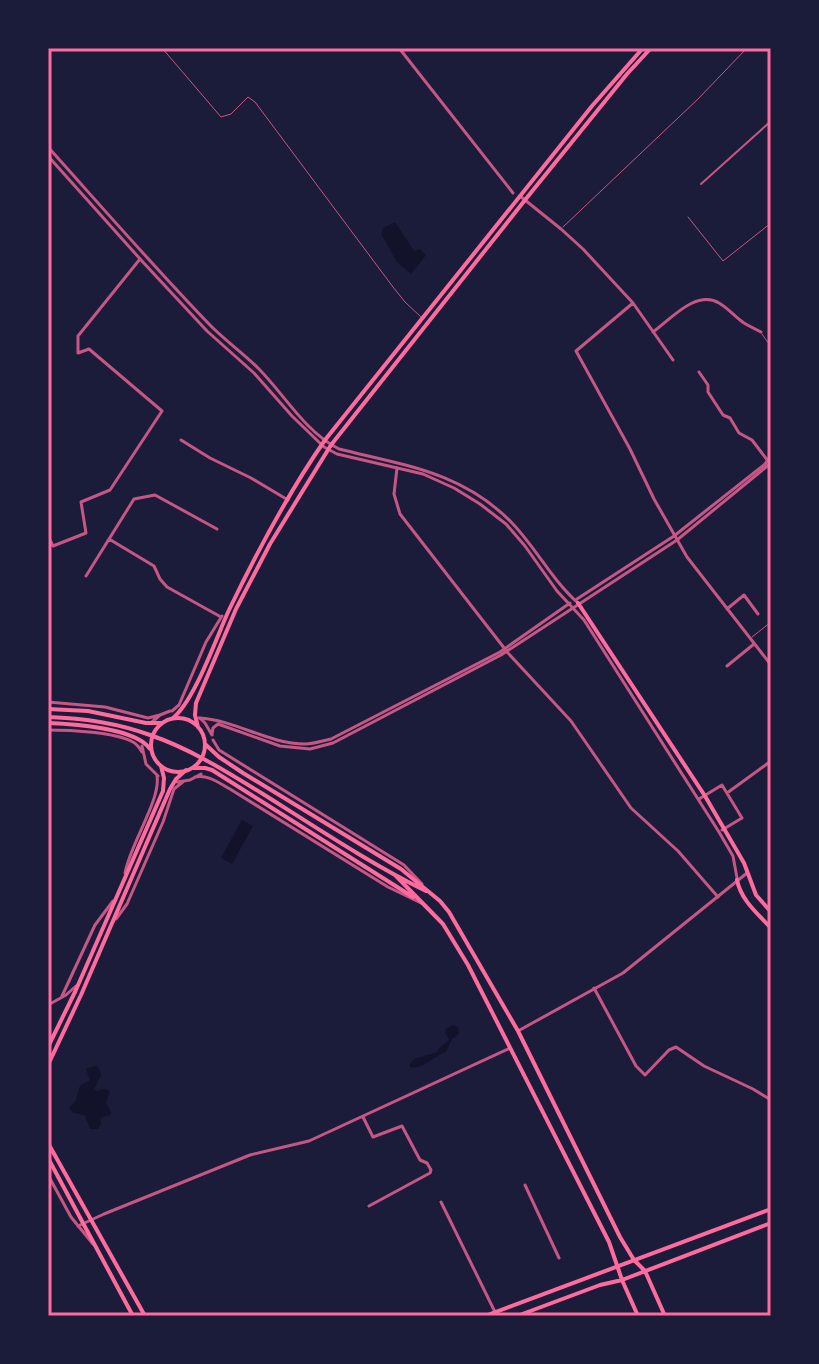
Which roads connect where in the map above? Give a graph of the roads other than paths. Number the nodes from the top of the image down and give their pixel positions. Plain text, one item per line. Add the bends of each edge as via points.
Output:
1 (162, 48) edge
2 (399, 48) edge
3 (643, 48) edge
4 (651, 48) edge
5 (747, 48) edge
6 (771, 121) edge
7 (48, 147) edge
8 (48, 157) edge
9 (701, 184) dead end
10 (513, 193) dead end
11 (522, 198) junction
12 (688, 217) dead end
13 (771, 223) edge
14 (561, 229) junction
15 (140, 259) junction
16 (633, 303) junction
17 (423, 318) junction
18 (653, 332) junction
19 (761, 332) joint
20 (771, 347) edge
21 (673, 360) dead end
22 (699, 372) dead end
23 (181, 440) dead end
24 (323, 442) junction
25 (330, 447) junction
26 (770, 461) edge
27 (397, 468) junction
28 (288, 500) junction
29 (217, 529) dead end
30 (48, 536) edge
31 (676, 538) junction
32 (109, 539) junction
33 (86, 576) dead end
34 (574, 603) junction
35 (727, 609) junction
36 (229, 611) junction
37 (758, 614) dead end
38 (221, 617) junction
39 (771, 622) edge
40 (750, 638) junction
41 (754, 644) junction
42 (507, 651) junction
43 (771, 665) edge
44 (727, 666) dead end
45 (48, 702) edge
46 (48, 709) edge
47 (178, 710) dead end
48 (172, 711) junction
49 (160, 715) junction
50 (173, 718) junction
51 (48, 720) edge
52 (152, 722) dead end
53 (163, 723) junction
54 (198, 727) junction
55 (48, 730) edge
56 (212, 734) junction
57 (213, 740) junction
58 (205, 744) junction
59 (142, 746) dead end
60 (214, 746) dead end
61 (152, 751) junction
62 (142, 752) junction
63 (771, 761) edge
64 (161, 766) junction
65 (192, 768) junction
66 (186, 770) junction
67 (201, 774) dead end
68 (195, 777) junction
69 (184, 781) junction
70 (175, 783) junction
71 (727, 793) junction
72 (705, 796) junction
73 (699, 800) junction
74 (722, 831) junction
75 (747, 873) junction
76 (396, 876) junction
77 (124, 880) junction
78 (737, 880) junction
79 (433, 895) junction
80 (718, 897) junction
81 (115, 898) junction
82 (423, 904) junction
83 (771, 912) edge
84 (113, 922) junction
85 (771, 928) edge
86 (79, 983) junction
87 (594, 988) junction
88 (62, 997) junction
89 (48, 1005) edge
90 (518, 1031) junction
91 (48, 1047) edge
92 (510, 1048) junction
93 (48, 1065) edge
94 (771, 1100) edge
95 (363, 1117) junction
96 (48, 1143) edge
97 (48, 1158) edge
98 (48, 1175) edge
99 (525, 1185) dead end
100 (441, 1202) dead end
101 (369, 1206) dead end
102 (771, 1209) edge
103 (91, 1220) junction
104 (84, 1223) junction
105 (771, 1223) edge
106 (78, 1226) junction
107 (98, 1250) junction
108 (559, 1258) dead end
109 (634, 1260) junction
110 (618, 1267) junction
111 (645, 1271) junction
112 (622, 1280) junction
113 (495, 1312) junction
114 (133, 1316) edge
115 (145, 1316) edge
116 (485, 1316) edge
117 (517, 1316) edge
118 (638, 1316) edge
119 (665, 1316) edge

1 - 17 lane via 221,117 248,97 255,102 393,287
2 - 10 street
3 - 11 main road
4 - 11 main road
5 - 14 lane
6 - 9 street
7 - 24 street
8 - 15 street
11 - 14 street
11 - 17 main road
11 - 25 main road
12 - 13 lane via 723,261
14 - 16 street
15 - 24 street
15 - 30 street via 78,336 78,353 89,349 162,411 110,490 81,502 86,533 53,546
16 - 18 street
16 - 31 street via 576,351
17 - 24 main road
18 - 19 street via 702,300 721,304
18 - 21 street
19 - 20 lane
22 - 26 street via 723,415
23 - 28 street
24 - 25 street
24 - 28 main road
25 - 27 street via 337,454
25 - 34 street via 425,469 484,499 510,520
25 - 54 main road via 236,609 196,703
26 - 31 street
27 - 34 street via 423,474 480,504 506,524 557,591
27 - 42 street via 394,494 400,514
28 - 36 main road
29 - 32 street via 155,495 134,499
31 - 34 street
31 - 35 street
32 - 33 street
32 - 38 street via 154,566 167,587
34 - 42 street
34 - 72 main road
34 - 73 street
35 - 37 street via 744,595
35 - 40 street
36 - 38 street
36 - 50 main road via 186,704
38 - 48 street
39 - 40 lane
40 - 41 street
41 - 43 street
41 - 44 street
42 - 56 street via 333,743 310,749 280,746 218,724
42 - 56 street via 331,739 308,745 281,742 199,717
42 - 80 street via 571,721 631,808
45 - 49 street via 105,707 148,718
46 - 53 main road
47 - 48 street
48 - 49 street
49 - 52 street
50 - 53 main road
50 - 54 main road
51 - 61 main road via 119,732 146,742
51 - 76 main road via 118,725 178,745
53 - 61 main road via 151,741
54 - 58 main road
55 - 62 street via 118,737 132,741
56 - 57 street
57 - 60 street
57 - 79 street via 219,750 404,865
58 - 65 main road
58 - 79 main road via 401,869
59 - 62 street
61 - 64 main road
62 - 77 street via 158,776 157,791 127,859
63 - 71 street
64 - 66 main road
64 - 77 main road via 163,791
65 - 66 main road
65 - 82 main road via 212,770
66 - 70 main road
67 - 68 street
68 - 69 street
68 - 82 street via 202,775 230,789
69 - 70 street
69 - 84 street via 174,789 127,904
70 - 84 main road
71 - 72 street via 722,785
71 - 74 street via 742,818
72 - 73 street
72 - 74 main road
73 - 74 street
74 - 75 main road
74 - 78 street
75 - 78 street
75 - 83 main road
76 - 79 main road
76 - 82 main road
77 - 81 main road
78 - 80 street
78 - 85 main road via 747,902
79 - 90 main road via 458,925
80 - 87 street via 623,973
81 - 86 main road
81 - 88 street via 95,925
82 - 92 main road via 456,942
84 - 93 main road
86 - 88 street
86 - 91 main road
87 - 90 street
87 - 94 street via 645,1075 676,1047
88 - 89 street
90 - 109 main road
92 - 95 street
92 - 110 main road
95 - 101 street via 373,1137 402,1126 431,1170
95 - 103 street via 309,1141 250,1155
96 - 103 main road
97 - 104 main road
98 - 106 street
99 - 108 street
100 - 113 street
102 - 109 main road
103 - 104 street
103 - 115 main road
104 - 106 street
104 - 107 main road
105 - 111 main road
106 - 107 street
107 - 114 main road
109 - 110 main road
109 - 111 main road
110 - 112 main road
110 - 113 main road
111 - 112 main road
111 - 119 main road
112 - 117 main road
112 - 118 main road
113 - 116 main road

